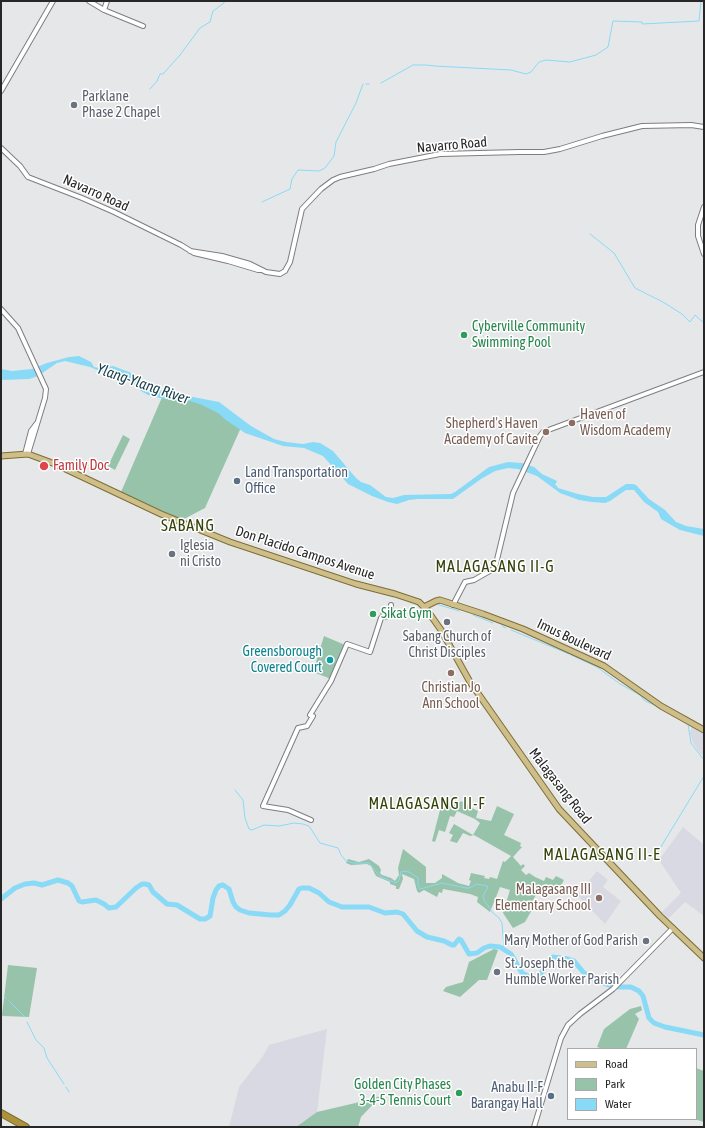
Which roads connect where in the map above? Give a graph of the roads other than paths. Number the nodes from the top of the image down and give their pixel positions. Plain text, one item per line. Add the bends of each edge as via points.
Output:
1 (53, 1) edge
2 (89, 1) edge
3 (107, 1) edge
4 (104, 10) junction
5 (142, 26) dead end
6 (1, 91) edge
7 (704, 127) edge
8 (1, 148) edge
9 (704, 207) edge
10 (704, 254) edge
11 (1, 309) edge
12 (704, 372) edge
13 (26, 454) junction
14 (1, 456) edge
15 (453, 605) junction
16 (424, 607) junction
17 (386, 614) dead end
18 (704, 730) edge
19 (311, 820) dead end
20 (673, 928) junction
21 (704, 958) edge
22 (1, 1113) edge
23 (1, 1117) edge
24 (19, 1127) edge
25 (26, 1127) edge
26 (534, 1127) edge

1 - 6 street
2 - 4 street
3 - 4 street
4 - 5 street
7 - 8 street, Navarro Road via 642,126 544,152 440,154 340,177 321,189 302,209 290,262 280,274 190,251 114,212 28,177
9 - 10 street via 698,225 698,236
11 - 13 street via 18,328 45,386 46,395 37,423 31,432
12 - 15 street via 543,432 513,493 495,568 465,582
13 - 14 main road, Don Placido Campos Avenue
13 - 16 main road, Don Placido Campos Avenue via 55,464 161,514 230,542 356,584 412,599
15 - 16 main road, Imus Boulevard via 438,600
15 - 18 main road, Imus Boulevard via 523,629 604,666 661,706
16 - 20 main road, Malagasang Road via 441,630 460,667 554,803
17 - 19 street via 381,618 370,652 347,644 307,726 298,728 263,806 288,810
20 - 21 main road, Malagasang Road
20 - 26 street via 619,984 580,1014 566,1029
22 - 25 highway
23 - 24 highway

